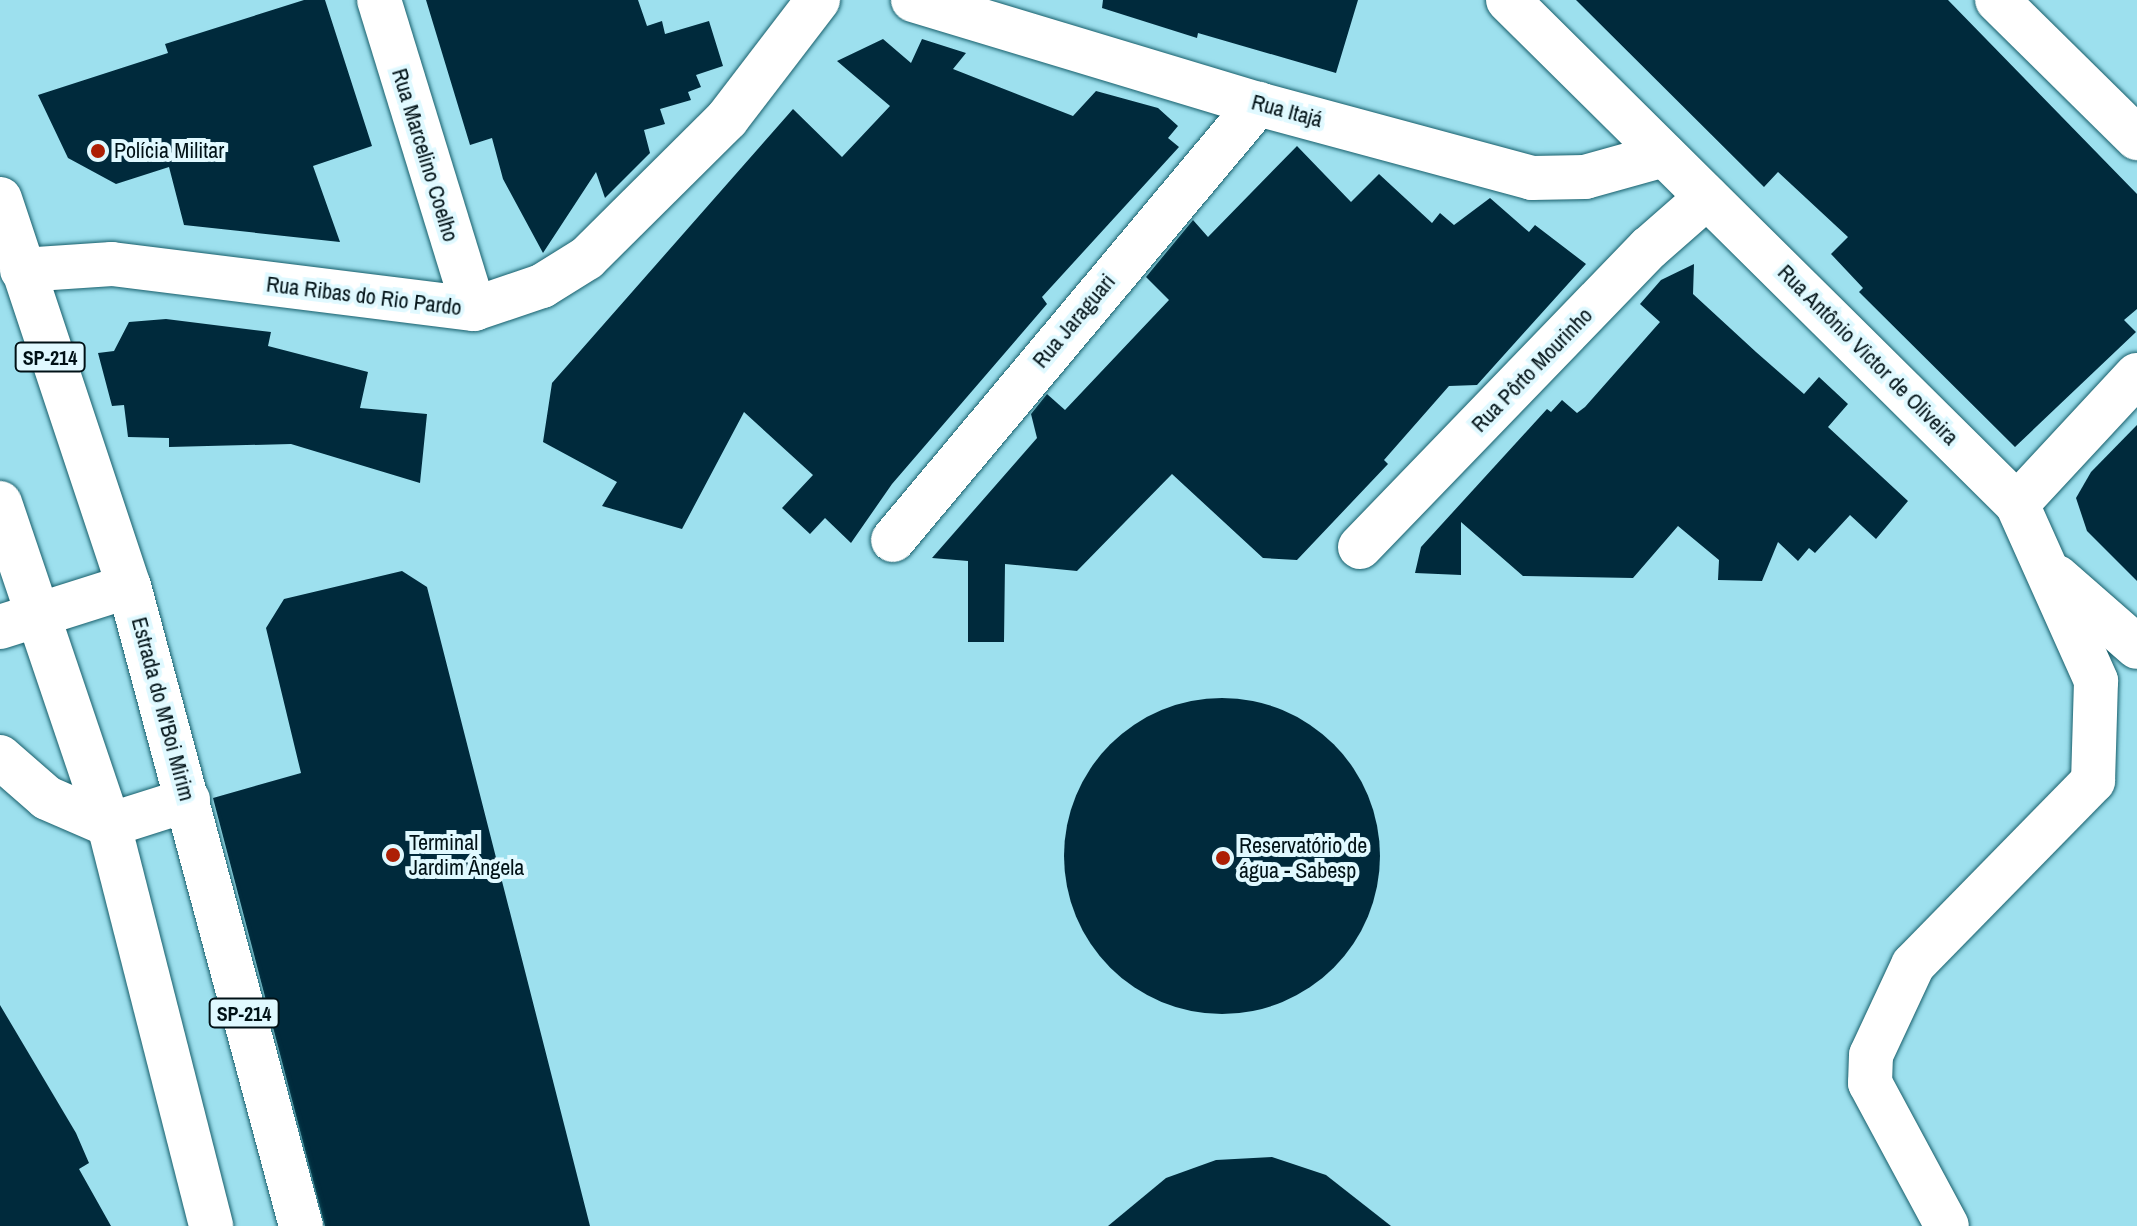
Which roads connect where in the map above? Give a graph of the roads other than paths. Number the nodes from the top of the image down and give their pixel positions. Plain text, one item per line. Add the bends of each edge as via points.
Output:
1 (379, 0) edge
2 (818, 0) edge
3 (913, 0) edge
4 (1508, 0) edge
5 (1997, 0) edge
6 (1258, 104) junction
7 (2137, 138) edge
8 (1664, 155) junction
9 (1707, 197) junction
10 (0, 199) edge
11 (22, 270) junction
12 (474, 309) junction
13 (2137, 375) edge
14 (0, 503) edge
15 (2017, 504) junction
16 (893, 540) dead end
17 (1360, 547) dead end
18 (2046, 568) junction
19 (129, 586) junction
20 (18, 622) edge
21 (2137, 647) edge
22 (0, 757) edge
23 (188, 800) junction
24 (109, 825) junction
25 (211, 1226) edge
26 (301, 1226) edge
27 (1947, 1226) edge

1 - 12 street, Rua Marcelino Coelho
2 - 12 street, Rua Ribas do Rio Pardo via 727,119 587,258 542,286
3 - 6 street, Rua Itajá
4 - 8 street, Rua Antônio Victor de Oliveira
5 - 7 street
6 - 8 street, Rua Itajá via 1532,178 1585,177
6 - 16 street, Rua Jaraguari
8 - 9 street, Rua Antônio Victor de Oliveira
9 - 15 street, Rua Antônio Victor de Oliveira
9 - 17 street, Rua Pôrto Mourinho via 1649,248
10 - 11 street, Estrada do M'Boi Mirim / SP-214
11 - 12 street, Rua Ribas do Rio Pardo via 112,264
11 - 19 street, Estrada do M'Boi Mirim / SP-214
13 - 15 street
14 - 20 street
15 - 18 street, Rua Antônio Victor de Oliveira
18 - 21 street
18 - 27 street, Rua Antônio Victor de Oliveira via 2096,681 2093,781 1913,965 1871,1055 1870,1083
19 - 20 street
19 - 23 street, Estrada do M'Boi Mirim / SP-214
20 - 24 street
22 - 24 street via 47,798
23 - 24 street
23 - 26 street, Estrada do M'Boi Mirim / SP-214
24 - 25 street

